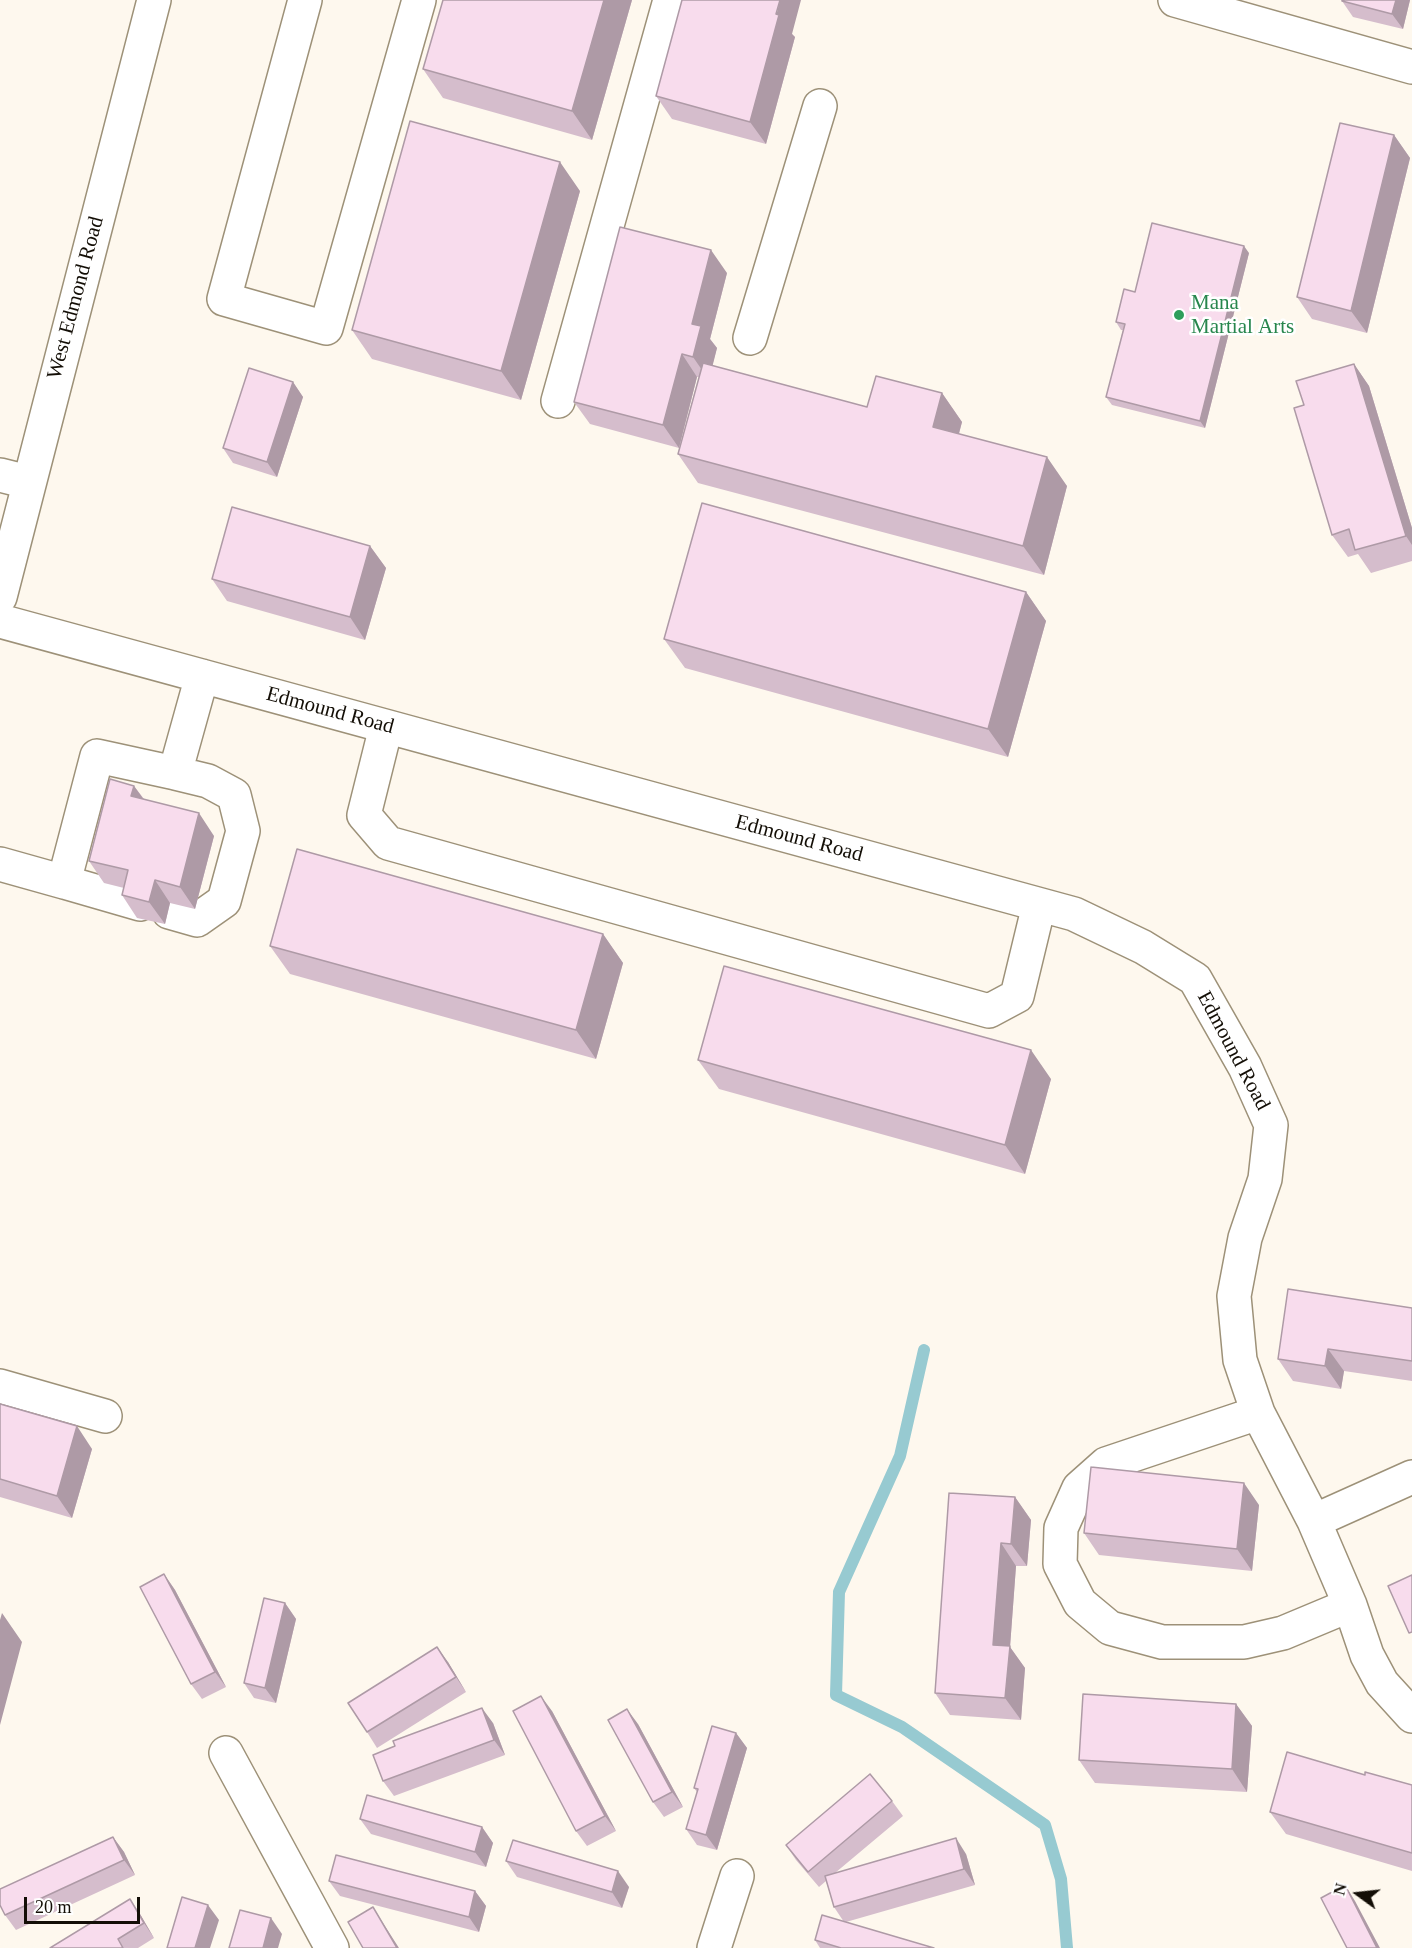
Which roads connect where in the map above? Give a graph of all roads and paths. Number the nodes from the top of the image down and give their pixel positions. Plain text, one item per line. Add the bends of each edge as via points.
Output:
1 (154, 0) edge
2 (304, 0) edge
3 (419, 0) edge
4 (670, 0) edge
5 (1174, 0) edge
6 (1412, 67) edge
7 (820, 106) dead end
8 (750, 338) dead end
9 (558, 401) dead end
10 (14, 479) edge
11 (0, 597) edge
12 (0, 621) edge
13 (202, 676) junction
14 (386, 727) junction
15 (175, 773) junction
16 (0, 864) edge
17 (64, 882) junction
18 (1039, 905) junction
19 (0, 1386) edge
20 (1258, 1413) junction
21 (105, 1416) dead end
22 (1412, 1477) edge
23 (1314, 1521) junction
24 (1350, 1605) junction
25 (1412, 1716) edge
26 (226, 1753) dead end
27 (737, 1876) dead end
28 (332, 1948) edge
29 (714, 1948) edge

1 - 10 street, West Edmond Road
2 - 3 street via 224,299 326,328
4 - 9 street
5 - 6 street
7 - 8 street
10 - 11 street, West Edmond Road
12 - 13 street, Edmound Road
13 - 14 street, Edmound Road
13 - 15 street
14 - 18 street, Edmound Road
14 - 18 street via 364,815 388,843 989,1011 1017,996
15 - 17 street via 97,756
15 - 17 street via 208,781 234,795 243,831 224,901 197,920
16 - 17 street
18 - 20 street, Edmound Road via 1074,914 1143,947 1195,979 1245,1067 1271,1125 1265,1179 1245,1238 1234,1296 1240,1360
19 - 21 street
20 - 23 street, Edmound Road
20 - 24 street via 1106,1464 1079,1488 1061,1528 1060,1564 1080,1603 1110,1628 1162,1642 1244,1642 1283,1633
22 - 23 street
23 - 24 street, Edmound Road
24 - 25 street, Edmound Road via 1367,1655 1382,1683
26 - 28 street
27 - 29 street

